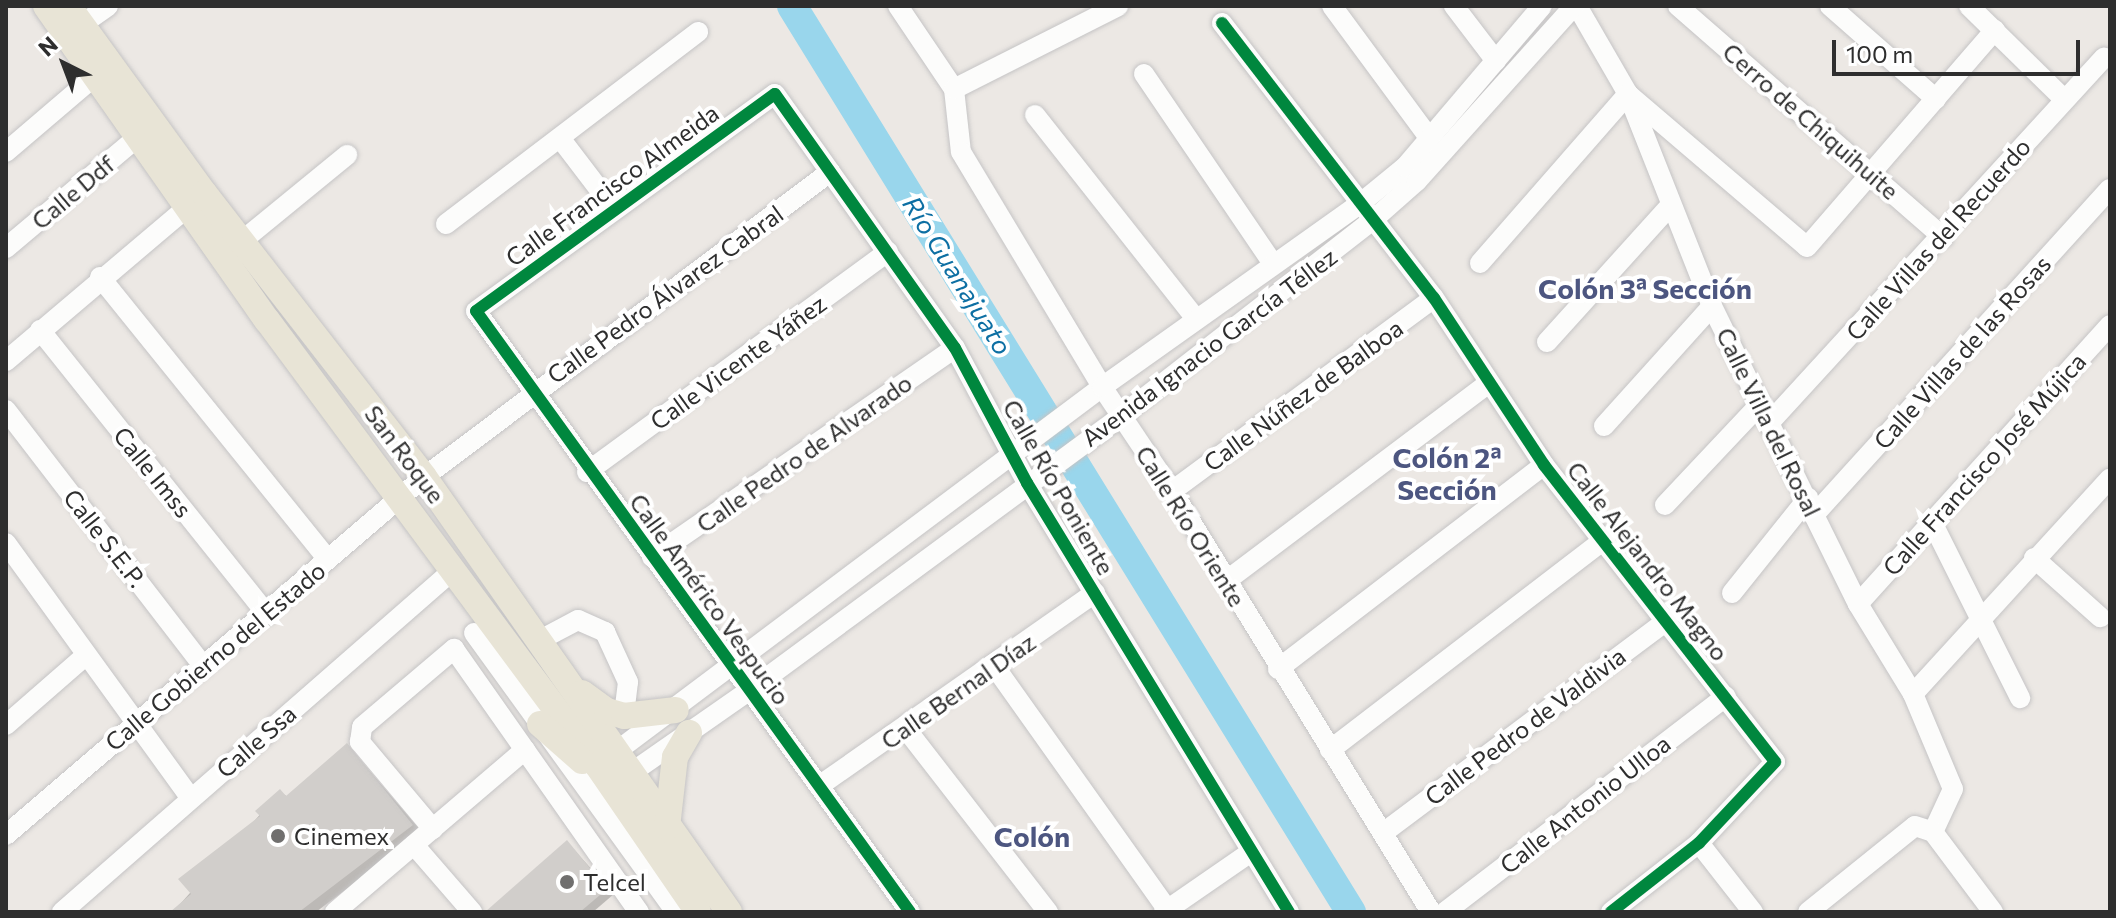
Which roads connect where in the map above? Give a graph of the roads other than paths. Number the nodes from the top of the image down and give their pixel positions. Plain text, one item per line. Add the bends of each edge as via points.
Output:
1 (46, 6) edge
2 (108, 6) edge
3 (898, 6) edge
4 (1118, 6) edge
5 (1332, 6) edge
6 (1454, 6) edge
7 (1542, 6) edge
8 (1576, 6) edge
9 (1678, 6) edge
10 (1830, 6) edge
11 (1969, 6) edge
12 (75, 12) edge
13 (1222, 23) dead end
14 (1995, 30) junction
15 (698, 32) dead end
16 (2087, 44) dead end
17 (2107, 60) edge
18 (1496, 61) junction
19 (1144, 74) dead end
20 (96, 75) junction
21 (954, 89) junction
22 (775, 94) joint
23 (1628, 94) junction
24 (1936, 99) junction
25 (2064, 99) junction
26 (1035, 115) dead end
27 (139, 136) junction
28 (560, 138) junction
29 (1430, 139) junction
30 (6, 152) edge
31 (347, 155) dead end
32 (830, 172) junction
33 (1872, 176) junction
34 (2110, 189) edge
35 (195, 200) junction
36 (1669, 207) junction
37 (614, 209) junction
38 (1368, 211) junction
39 (446, 224) dead end
40 (1943, 237) junction
41 (242, 241) junction
42 (6, 248) edge
43 (888, 252) junction
44 (1480, 263) dead end
45 (1273, 264) junction
46 (100, 277) junction
47 (1434, 298) junction
48 (1712, 306) junction
49 (476, 311) joint
50 (1196, 319) junction
51 (2110, 325) edge
52 (40, 330) junction
53 (1547, 342) dead end
54 (955, 348) junction
55 (6, 361) edge
56 (1487, 384) junction
57 (1095, 392) junction
58 (530, 393) junction
59 (6, 410) edge
60 (1766, 412) junction
61 (1115, 420) junction
62 (1604, 426) dead end
63 (1016, 455) junction
64 (1544, 465) junction
65 (587, 472) junction
66 (424, 477) junction
67 (2110, 478) edge
68 (1030, 481) junction
69 (1172, 491) junction
70 (397, 500) junction
71 (1665, 505) dead end
72 (1811, 507) junction
73 (1932, 522) junction
74 (1605, 539) junction
75 (6, 543) edge
76 (652, 557) junction
77 (2034, 558) junction
78 (328, 560) junction
79 (451, 572) junction
80 (1226, 581) junction
81 (1095, 593) junction
82 (1732, 593) dead end
83 (1858, 604) junction
84 (267, 614) junction
85 (2100, 617) dead end
86 (1668, 620) junction
87 (1977, 620) junction
88 (482, 628) junction
89 (540, 640) junction
90 (454, 649) junction
91 (85, 656) junction
92 (729, 664) junction
93 (204, 667) junction
94 (995, 667) junction
95 (1278, 669) junction
96 (572, 686) junction
97 (750, 690) junction
98 (1913, 694) junction
99 (1726, 696) junction
100 (2020, 698) dead end
101 (624, 716) junction
102 (682, 722) junction
103 (540, 724) junction
104 (6, 725) edge
105 (135, 725) junction
106 (906, 729) junction
107 (525, 750) junction
108 (1330, 750) junction
109 (615, 776) junction
110 (819, 786) junction
111 (190, 797) junction
112 (667, 827) junction
113 (433, 829) junction
114 (1924, 829) junction
115 (1383, 833) junction
116 (6, 835) edge
117 (1699, 843) junction
118 (414, 845) junction
119 (1251, 852) junction
120 (680, 906) edge
121 (1982, 908) edge
122 (1166, 911) edge
123 (62, 912) edge
124 (335, 912) edge
125 (472, 912) edge
126 (639, 912) edge
127 (729, 912) edge
128 (910, 912) edge
129 (1048, 912) edge
130 (1289, 912) edge
131 (1431, 912) edge
132 (1445, 912) edge
133 (1611, 912) edge
134 (1753, 912) edge
135 (1812, 912) edge

1 - 20 main road, San Roque
2 - 12 street
3 - 21 street
4 - 21 street
5 - 29 street
6 - 18 street
7 - 18 street, Avenida Ignacio García Téllez
8 - 23 street, Calle Villa del Rosal
8 - 38 street, Avenida Ignacio García Téllez via 1417,181
9 - 33 street, Cerro de Chiquihuite
10 - 24 street
11 - 14 street
12 - 35 main road, San Roque
13 - 38 street, Calle Alejandro Magno
14 - 24 street
14 - 25 street
15 - 28 street
16 - 17 street
17 - 25 street, Calle Villas del Recuerdo
18 - 29 street, Avenida Ignacio García Téllez
19 - 45 street
20 - 27 main road, San Roque
20 - 30 street
21 - 57 street, Calle Río Oriente via 961,152
22 - 32 street, Calle Río Poniente
22 - 37 street, Calle Francisco Almeida
23 - 33 street via 1807,247
23 - 36 street, Calle Villa del Rosal
23 - 44 street
24 - 33 street
25 - 40 street, Calle Villas del Recuerdo
26 - 50 street
27 - 35 main road, San Roque
27 - 42 street, Calle Ddf
28 - 37 street
28 - 39 street
29 - 38 street, Avenida Ignacio García Téllez
31 - 41 street
32 - 43 street, Calle Río Poniente
32 - 58 street, Calle Pedro Álvarez Cabral
33 - 40 street, Cerro de Chiquihuite
34 - 72 street, Calle Villas de las Rosas
35 - 41 main road, San Roque
35 - 46 street
35 - 70 main road, San Roque
36 - 48 street, Calle Villa del Rosal
36 - 53 street
37 - 49 street, Calle Francisco Almeida
38 - 45 street, Avenida Ignacio García Téllez
38 - 47 street, Calle Alejandro Magno
38 - 61 street, Avenida Ignacio García Téllez
40 - 60 street, Calle Villas del Recuerdo
41 - 66 main road, San Roque
43 - 54 street, Calle Río Poniente
43 - 65 street, Calle Vicente Yáñez
45 - 50 street, Avenida Ignacio García Téllez
46 - 52 street
46 - 78 street
47 - 56 street, Calle Alejandro Magno
47 - 69 street, Calle Núñez de Balboa
48 - 60 street, Calle Villa del Rosal
48 - 62 street
49 - 58 street, Calle Américo Vespucio
50 - 57 street, Avenida Ignacio García Téllez
51 - 73 street, Calle Francisco José Mújica
52 - 55 street
52 - 84 street, Calle Imss
54 - 63 street, Calle Río Poniente
54 - 76 street, Calle Pedro de Alvarado
56 - 64 street, Calle Alejandro Magno
56 - 80 street
57 - 61 street, Calle Río Oriente
57 - 63 street, Avenida Ignacio García Téllez
58 - 65 street, Calle Américo Vespucio
58 - 66 street, Calle Pedro Álvarez Cabral
59 - 93 street, Calle S.E.P.
60 - 71 street, Calle Villas del Recuerdo
60 - 72 street, Calle Villa del Rosal
61 - 68 street, Avenida Ignacio García Téllez
61 - 69 street, Calle Río Oriente
63 - 68 street, Calle Río Poniente
63 - 92 street, Avenida Ignacio García Téllez
64 - 74 street, Calle Alejandro Magno
64 - 95 street
65 - 76 street, Calle Américo Vespucio
66 - 70 street, Calle Gobierno del Estado
66 - 89 main road, San Roque
67 - 77 street
68 - 81 street, Calle Río Poniente
68 - 97 street, Avenida Ignacio García Téllez
69 - 80 street, Calle Río Oriente
70 - 78 street, Calle Gobierno del Estado
70 - 79 main road, San Roque
72 - 82 street, Calle Villas de las Rosas
72 - 83 street, Calle Villa del Rosal
73 - 83 street, Calle Francisco José Mújica
73 - 87 street
74 - 86 street, Calle Alejandro Magno
74 - 108 street
75 - 91 street
76 - 92 street, Calle Américo Vespucio
77 - 85 street
77 - 87 street
78 - 84 street, Calle Gobierno del Estado
79 - 88 main road, San Roque
79 - 111 street, Calle Ssa
80 - 95 street, Calle Río Oriente
81 - 94 street, Calle Bernal Díaz
81 - 119 street, Calle Río Poniente
83 - 98 street, Calle Villa del Rosal
84 - 93 street, Calle Gobierno del Estado
86 - 99 street, Calle Alejandro Magno
86 - 115 street, Calle Pedro de Valdivia
87 - 98 street
87 - 100 street
88 - 90 street
88 - 103 street
88 - 109 main road, San Roque
89 - 96 main road, San Roque
89 - 101 street via 578,620 605,632 628,682
90 - 107 street
90 - 113 street via 362,727 360,742
91 - 104 street
91 - 105 street
92 - 97 street, Calle Américo Vespucio
92 - 102 street, Avenida Ignacio García Téllez
93 - 105 street, Calle Gobierno del Estado
94 - 106 street, Calle Bernal Díaz
94 - 122 street
95 - 108 street, Calle Río Oriente
96 - 101 main road via 607,711
96 - 109 main road, San Roque
97 - 102 street, Avenida Ignacio García Téllez
97 - 110 street, Calle Américo Vespucio
98 - 114 street, Calle Villa del Rosal via 1953,789
99 - 117 street, Calle Alejandro Magno via 1775,762
99 - 132 street, Calle Antonio Ulloa
101 - 102 main road
102 - 109 street, Avenida Ignacio García Téllez
102 - 112 main road
103 - 109 main road via 566,750
103 - 120 street
105 - 111 street
105 - 116 street, Calle Gobierno del Estado
106 - 110 street, Calle Bernal Díaz
106 - 129 street
107 - 113 street
107 - 126 street
108 - 115 street, Calle Río Oriente
109 - 112 main road, San Roque
109 - 120 main road via 632,842
110 - 128 street, Calle Américo Vespucio
111 - 123 street, Calle Ssa
112 - 127 main road, San Roque
113 - 118 street
114 - 121 street
114 - 135 street
115 - 131 street, Calle Río Oriente
117 - 133 street, Calle Alejandro Magno
117 - 134 street
118 - 124 street
118 - 125 street
119 - 122 street
119 - 130 street, Calle Río Poniente

